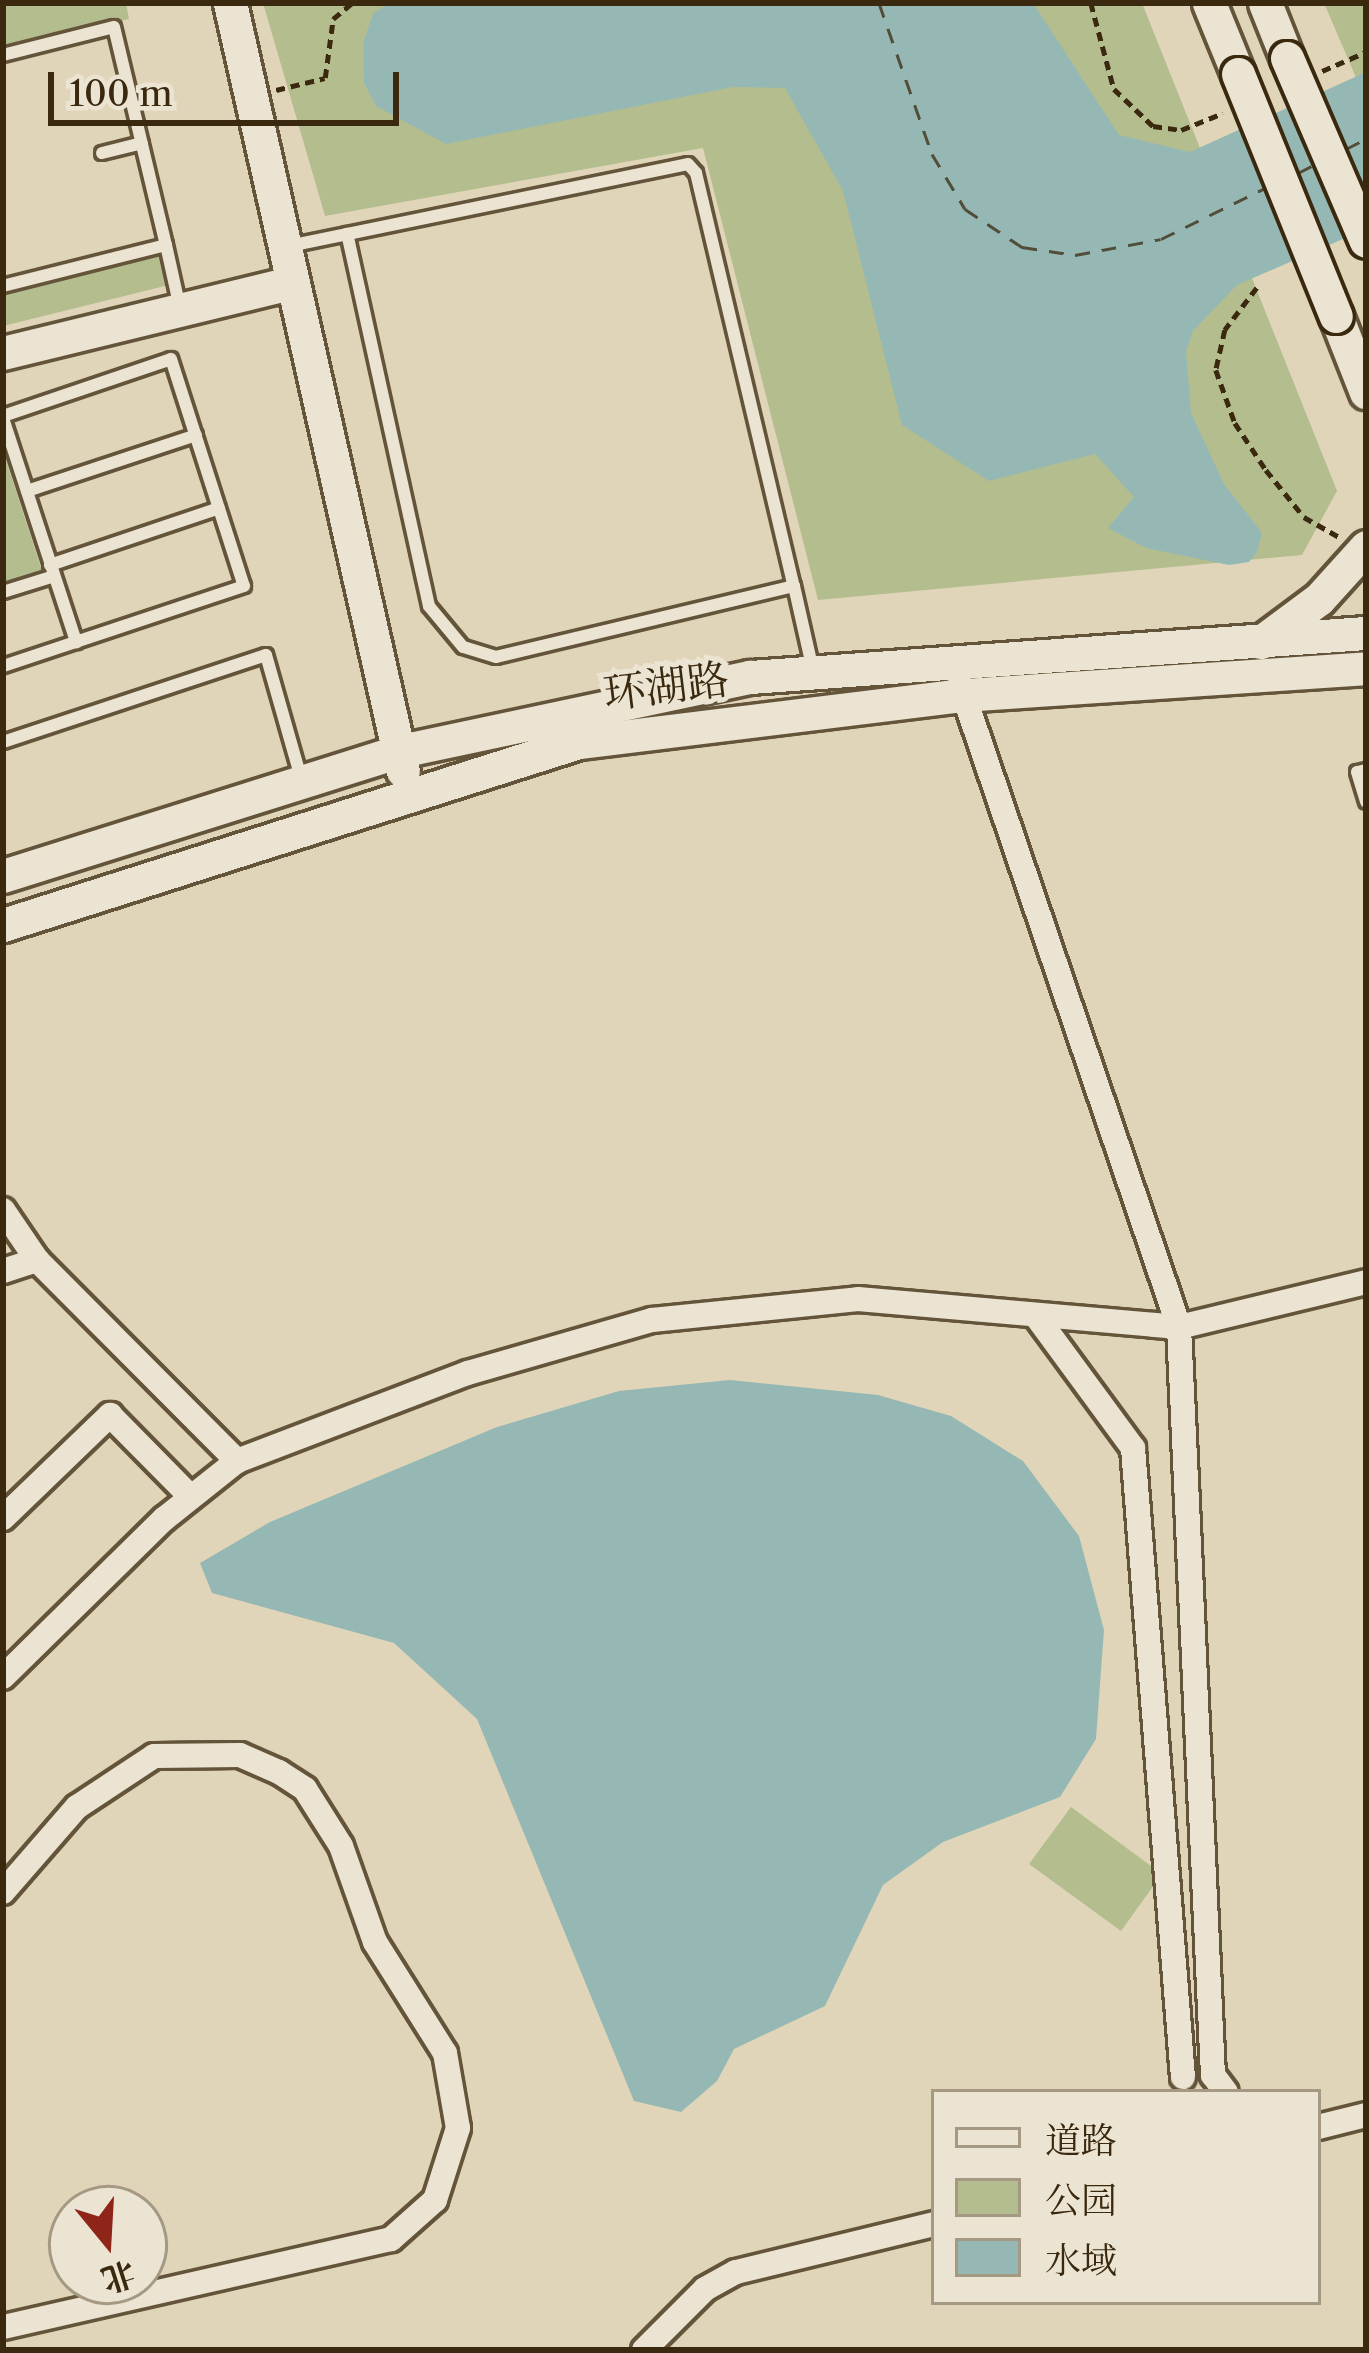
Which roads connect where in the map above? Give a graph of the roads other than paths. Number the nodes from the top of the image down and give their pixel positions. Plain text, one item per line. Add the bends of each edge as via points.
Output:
1 (230, 3) edge
2 (1210, 3) edge
3 (1264, 3) edge
4 (3, 55) edge
5 (142, 143) junction
6 (102, 153) dead end
7 (347, 234) junction
8 (1366, 241) edge
9 (166, 245) junction
10 (282, 247) junction
11 (290, 283) junction
12 (3, 286) edge
13 (180, 309) junction
14 (3, 352) edge
15 (1366, 392) edge
16 (3, 417) edge
17 (196, 435) junction
18 (27, 491) junction
19 (219, 508) junction
20 (1365, 550) edge
21 (52, 570) junction
22 (794, 586) junction
23 (3, 592) edge
24 (1366, 633) edge
25 (76, 642) junction
26 (1256, 645) junction
27 (3, 666) edge
28 (1366, 668) edge
29 (813, 671) junction
30 (1286, 674) junction
31 (958, 680) junction
32 (1366, 691) edge
33 (3, 742) edge
34 (396, 752) junction
35 (1366, 770) edge
36 (303, 782) junction
37 (412, 796) junction
38 (1366, 802) edge
39 (3, 876) edge
40 (3, 925) edge
41 (3, 1210) edge
42 (37, 1260) junction
43 (3, 1271) edge
44 (1366, 1282) edge
45 (1039, 1320) junction
46 (1179, 1327) junction
47 (237, 1461) junction
48 (191, 1497) junction
49 (3, 1518) edge
50 (3, 1678) edge
51 (3, 1892) edge
52 (1176, 2084) edge
53 (1219, 2084) edge
54 (1366, 2115) edge
55 (1321, 2126) edge
56 (931, 2225) edge
57 (3, 2327) edge
58 (644, 2350) edge

1 - 10 main road
2 - 15 main road, bridge
3 - 8 main road, bridge
4 - 5 lane via 114,27
5 - 6 lane
5 - 9 lane
7 - 10 lane
7 - 22 lane via 428,606 463,647 496,657
7 - 22 lane via 688,164
9 - 12 lane
9 - 13 lane
10 - 11 main road
11 - 13 main road
11 - 34 main road
13 - 14 main road
16 - 17 lane via 171,359
16 - 18 lane
17 - 18 lane
17 - 19 lane
18 - 21 lane
19 - 21 lane
19 - 25 lane via 244,586
20 - 26 main road
21 - 23 lane
21 - 25 lane
22 - 29 lane
24 - 26 main road, 环湖路
25 - 27 lane
26 - 31 main road, 环湖路
28 - 30 main road, 环湖路
29 - 31 main road, 环湖路
29 - 34 main road, 环湖路 via 583,708
30 - 31 main road, 环湖路
30 - 32 main road
31 - 37 main road, 环湖路 via 579,742
31 - 46 street
33 - 36 lane via 266,655
34 - 36 main road, 环湖路
34 - 37 main road
35 - 38 lane via 1357,772
36 - 39 main road, 环湖路
37 - 40 main road, 环湖路
41 - 42 street
42 - 43 street
42 - 47 street
44 - 46 street
45 - 46 street
45 - 47 street via 858,1300 652,1320 469,1373
45 - 52 street via 1133,1448
46 - 53 street
47 - 48 street
48 - 49 street via 110,1415
48 - 50 street
51 - 57 street via 77,1807 154,1756 221,1752 279,1772 305,1789 341,1846 375,1942 445,2053 458,2128 435,2200 391,2239
52 - 53 street
54 - 55 street
56 - 58 street via 736,2272 705,2289

